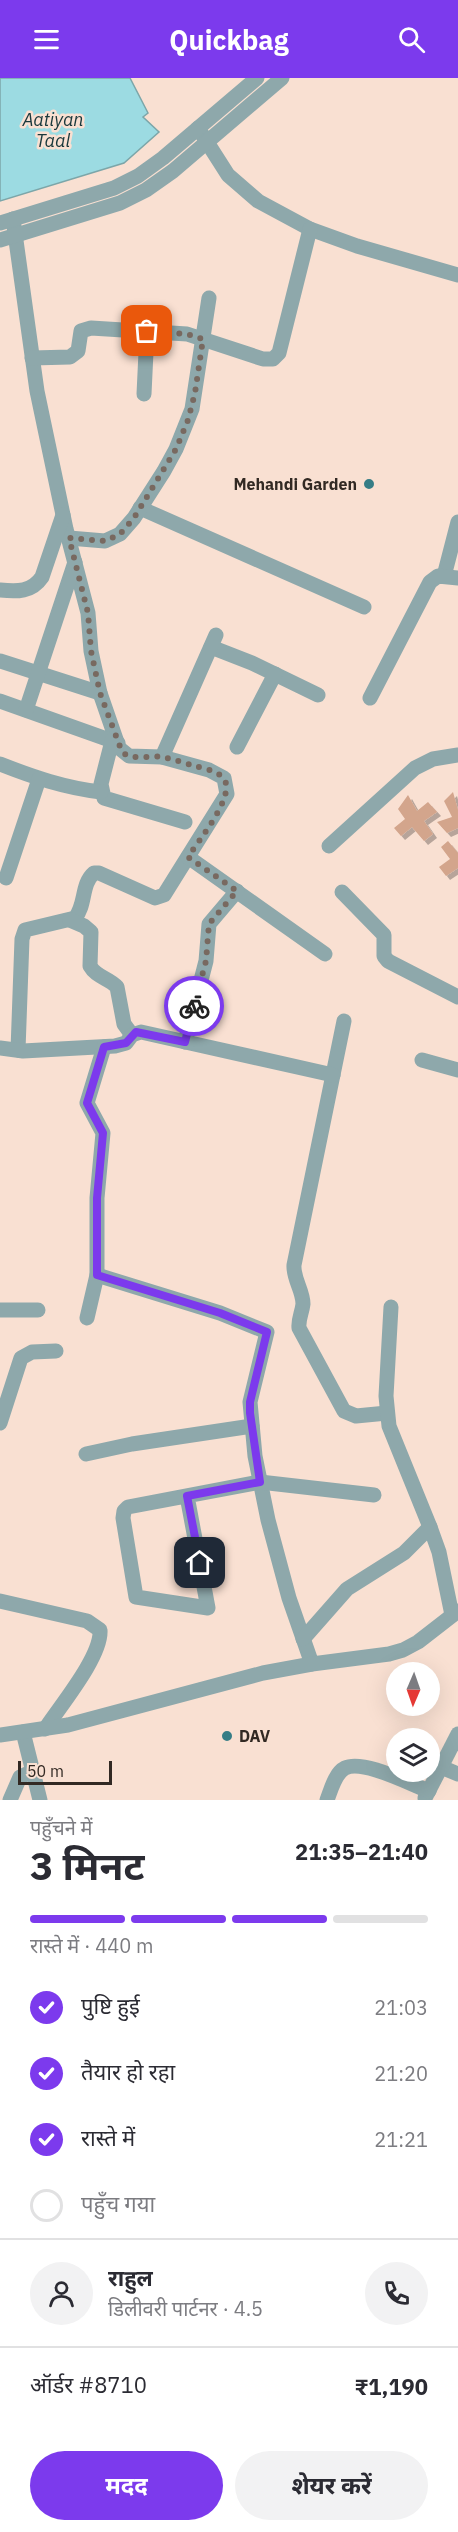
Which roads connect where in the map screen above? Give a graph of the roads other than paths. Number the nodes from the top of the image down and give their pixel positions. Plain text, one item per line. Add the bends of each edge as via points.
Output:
1 (257, 78) edge
2 (282, 78) edge
3 (198, 128) junction
4 (207, 142) junction
5 (7, 221) edge
6 (310, 229) junction
7 (16, 235) junction
8 (0, 240) edge
9 (458, 275) edge
10 (209, 298) dead end
11 (147, 331) junction
12 (203, 339) junction
13 (32, 358) junction
14 (144, 394) dead end
15 (140, 508) junction
16 (63, 515) junction
17 (458, 522) edge
18 (69, 538) junction
19 (75, 562) junction
20 (451, 577) edge
21 (0, 590) edge
22 (364, 607) dead end
23 (0, 661) edge
24 (38, 673) junction
25 (275, 674) junction
26 (100, 693) junction
27 (318, 695) dead end
28 (370, 698) dead end
29 (0, 701) edge
30 (26, 710) junction
31 (115, 742) junction
32 (237, 747) dead end
33 (458, 755) edge
34 (162, 757) junction
35 (0, 764) edge
36 (39, 779) junction
37 (101, 792) junction
38 (185, 822) dead end
39 (329, 846) dead end
40 (188, 857) junction
41 (6, 878) dead end
42 (237, 891) junction
43 (342, 892) dead end
44 (70, 920) junction
45 (325, 954) dead end
46 (458, 997) edge
47 (344, 1021) dead end
48 (132, 1035) junction
49 (185, 1042) junction
50 (0, 1047) edge
51 (104, 1047) junction
52 (18, 1050) junction
53 (422, 1060) dead end
54 (458, 1070) edge
55 (333, 1076) junction
56 (97, 1275) junction
57 (391, 1307) dead end
58 (0, 1310) edge
59 (38, 1310) dead end
60 (87, 1318) dead end
61 (56, 1352) dead end
62 (387, 1413) junction
63 (0, 1423) edge
64 (252, 1426) junction
65 (86, 1454) dead end
66 (260, 1482) junction
67 (374, 1495) dead end
68 (187, 1496) junction
69 (430, 1527) junction
70 (0, 1601) edge
71 (455, 1613) edge
72 (303, 1639) junction
73 (312, 1664) junction
74 (45, 1729) junction
75 (23, 1732) junction
76 (458, 1734) edge
77 (0, 1735) edge
78 (441, 1767) junction
79 (33, 1771) junction
80 (458, 1774) edge
81 (426, 1796) edge
82 (10, 1800) edge
83 (40, 1800) edge
84 (327, 1800) edge

1 - 3 street
2 - 4 street
3 - 4 street
3 - 5 street via 138,176 114,188
4 - 6 street via 242,189
4 - 7 street via 146,190 120,203
5 - 7 street
6 - 9 street
6 - 12 street via 277,357 263,359
7 - 8 street
7 - 13 street
10 - 12 street
11 - 12 street
11 - 13 street via 84,329 75,355
11 - 14 street
12 - 15 street via 188,420 176,449
13 - 16 street
15 - 18 street via 126,529 112,538
15 - 22 street
16 - 18 street
16 - 21 street via 37,585 19,591
17 - 20 street
18 - 19 street
19 - 24 street
19 - 26 street via 88,613
20 - 28 street via 434,578 422,594
23 - 24 street
24 - 26 street
24 - 30 street
25 - 27 street
25 - 32 street
25 - 34 street via 213,641
26 - 31 street
29 - 30 street
30 - 31 street
31 - 34 street via 129,756
31 - 37 street
33 - 39 street via 433,759 415,768
34 - 40 street via 209,770 224,778 227,786 223,804
35 - 36 street
36 - 37 street
36 - 41 street
37 - 38 street via 109,801
40 - 42 street
40 - 44 street via 159,898 94,873 78,915
42 - 45 street
42 - 49 street via 209,924 206,961
43 - 46 street via 384,935 384,956 388,961
44 - 48 street via 91,932 90,966 117,987 124,1024
44 - 52 street via 33,926 23,933
47 - 55 street
48 - 49 street via 141,1032
48 - 51 street via 126,1043
49 - 55 street
50 - 52 street
51 - 52 street
51 - 56 street via 87,1103 103,1133 97,1198
53 - 54 street
55 - 62 street via 294,1265 303,1304 299,1328 344,1411 356,1416
56 - 60 street
56 - 64 street via 220,1313 267,1332 250,1402
57 - 62 street
58 - 59 street
61 - 63 street via 32,1352 21,1358
62 - 69 street
64 - 65 street
64 - 66 street
66 - 67 street
66 - 68 street
66 - 72 street
68 - 68 street via 136,1504 124,1511 136,1598 208,1608
69 - 71 street
69 - 72 street via 404,1553 347,1588
70 - 74 street via 87,1621 100,1630 95,1654
71 - 73 street via 404,1650
72 - 73 street
73 - 74 street
74 - 75 street
75 - 77 street
75 - 79 street
76 - 78 street
78 - 80 street
78 - 81 street
79 - 82 street via 20,1777
79 - 83 street
81 - 84 street via 366,1767 354,1766 343,1768

